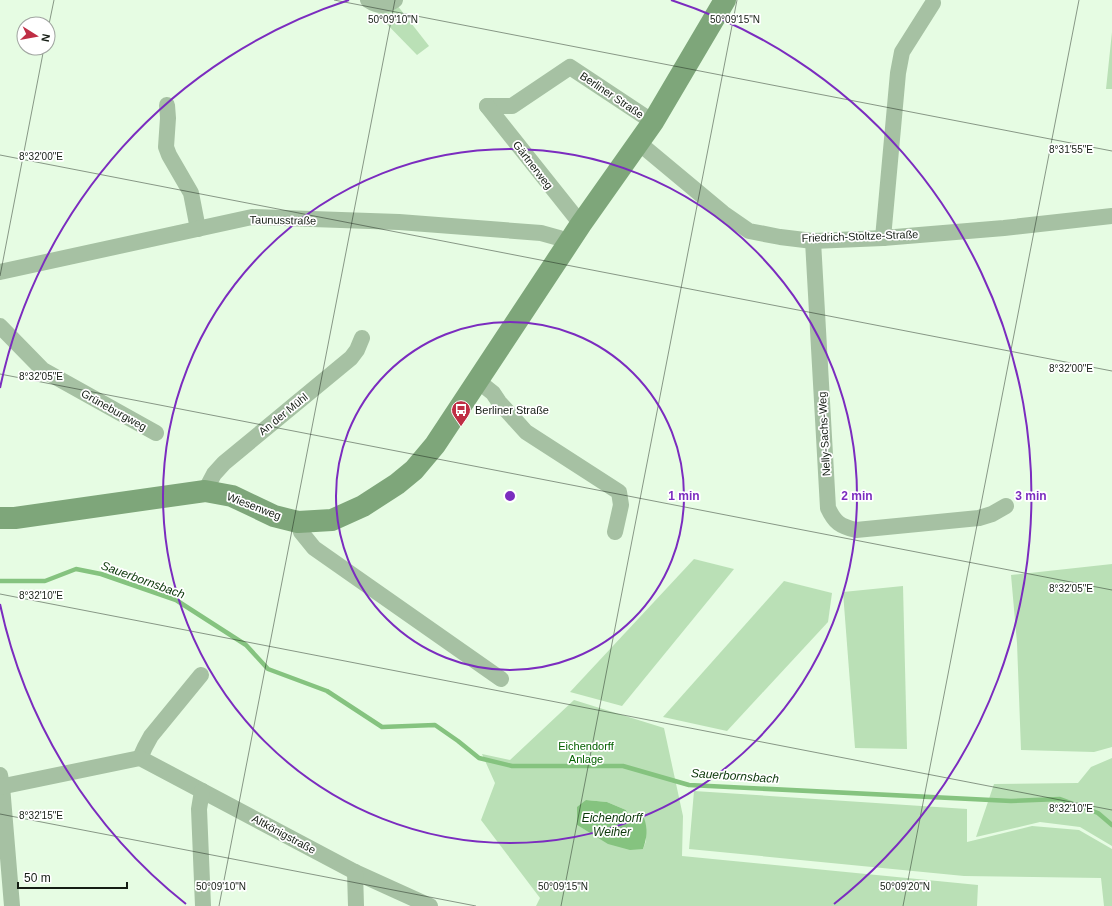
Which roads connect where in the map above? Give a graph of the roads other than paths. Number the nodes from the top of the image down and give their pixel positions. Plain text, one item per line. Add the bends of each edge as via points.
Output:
1 (368, 0) edge
2 (394, 0) edge
3 (725, 0) edge
4 (933, 3) dead end
5 (167, 105) dead end
6 (487, 106) joint
7 (653, 122) junction
8 (639, 143) junction
9 (1112, 216) edge
10 (581, 224) junction
11 (198, 229) junction
12 (883, 238) junction
13 (812, 241) junction
14 (568, 243) junction
15 (0, 272) edge
16 (0, 326) edge
17 (362, 338) dead end
18 (478, 381) junction
19 (156, 433) dead end
20 (205, 492) junction
21 (1006, 506) dead end
22 (0, 518) edge
23 (298, 522) junction
24 (615, 532) dead end
25 (201, 675) dead end
26 (501, 679) dead end
27 (140, 758) junction
28 (1, 783) edge
29 (202, 791) junction
30 (355, 872) junction
31 (12, 906) edge
32 (203, 906) edge
33 (356, 906) edge
34 (430, 906) edge

1 - 2 street via 386,5
3 - 7 street, Berliner Straße
4 - 12 street via 902,52
5 - 11 street via 166,146 191,193
6 - 7 street, Berliner Straße via 512,106 570,67
6 - 10 street, Gärtnerweg
7 - 8 street, Berliner Straße
8 - 10 street, Berliner Straße
8 - 13 street, Friedrich-Stoltze-Straße via 723,213 749,231
9 - 12 street, Friedrich-Stoltze-Straße
10 - 14 street, Berliner Straße
11 - 14 street, Taunusstraße via 252,217 399,222 541,233 555,236
11 - 15 street, Taunusstraße
12 - 13 street, Friedrich-Stoltze-Straße
13 - 21 street, Nelly-Sachs-Weg via 828,508 833,519 843,526 856,530 979,518
14 - 18 street, Berliner Straße
16 - 19 street, Grüneburgweg via 43,370
17 - 20 street, An der Mühl via 351,358 224,463 214,474
18 - 23 street, Berliner Straße via 435,445 414,470 397,484 363,506 332,520
18 - 24 street via 493,393 526,432 619,492 621,505
20 - 22 street, Wiesenweg
20 - 23 street, Wiesenweg via 232,496 274,516
23 - 26 street via 301,532 314,548
25 - 27 street via 151,736
27 - 28 street
27 - 29 street, Altkönigstraße
28 - 31 street
29 - 30 street, Altkönigstraße
29 - 32 street via 199,809
30 - 33 street
30 - 34 street, Altkönigstraße

